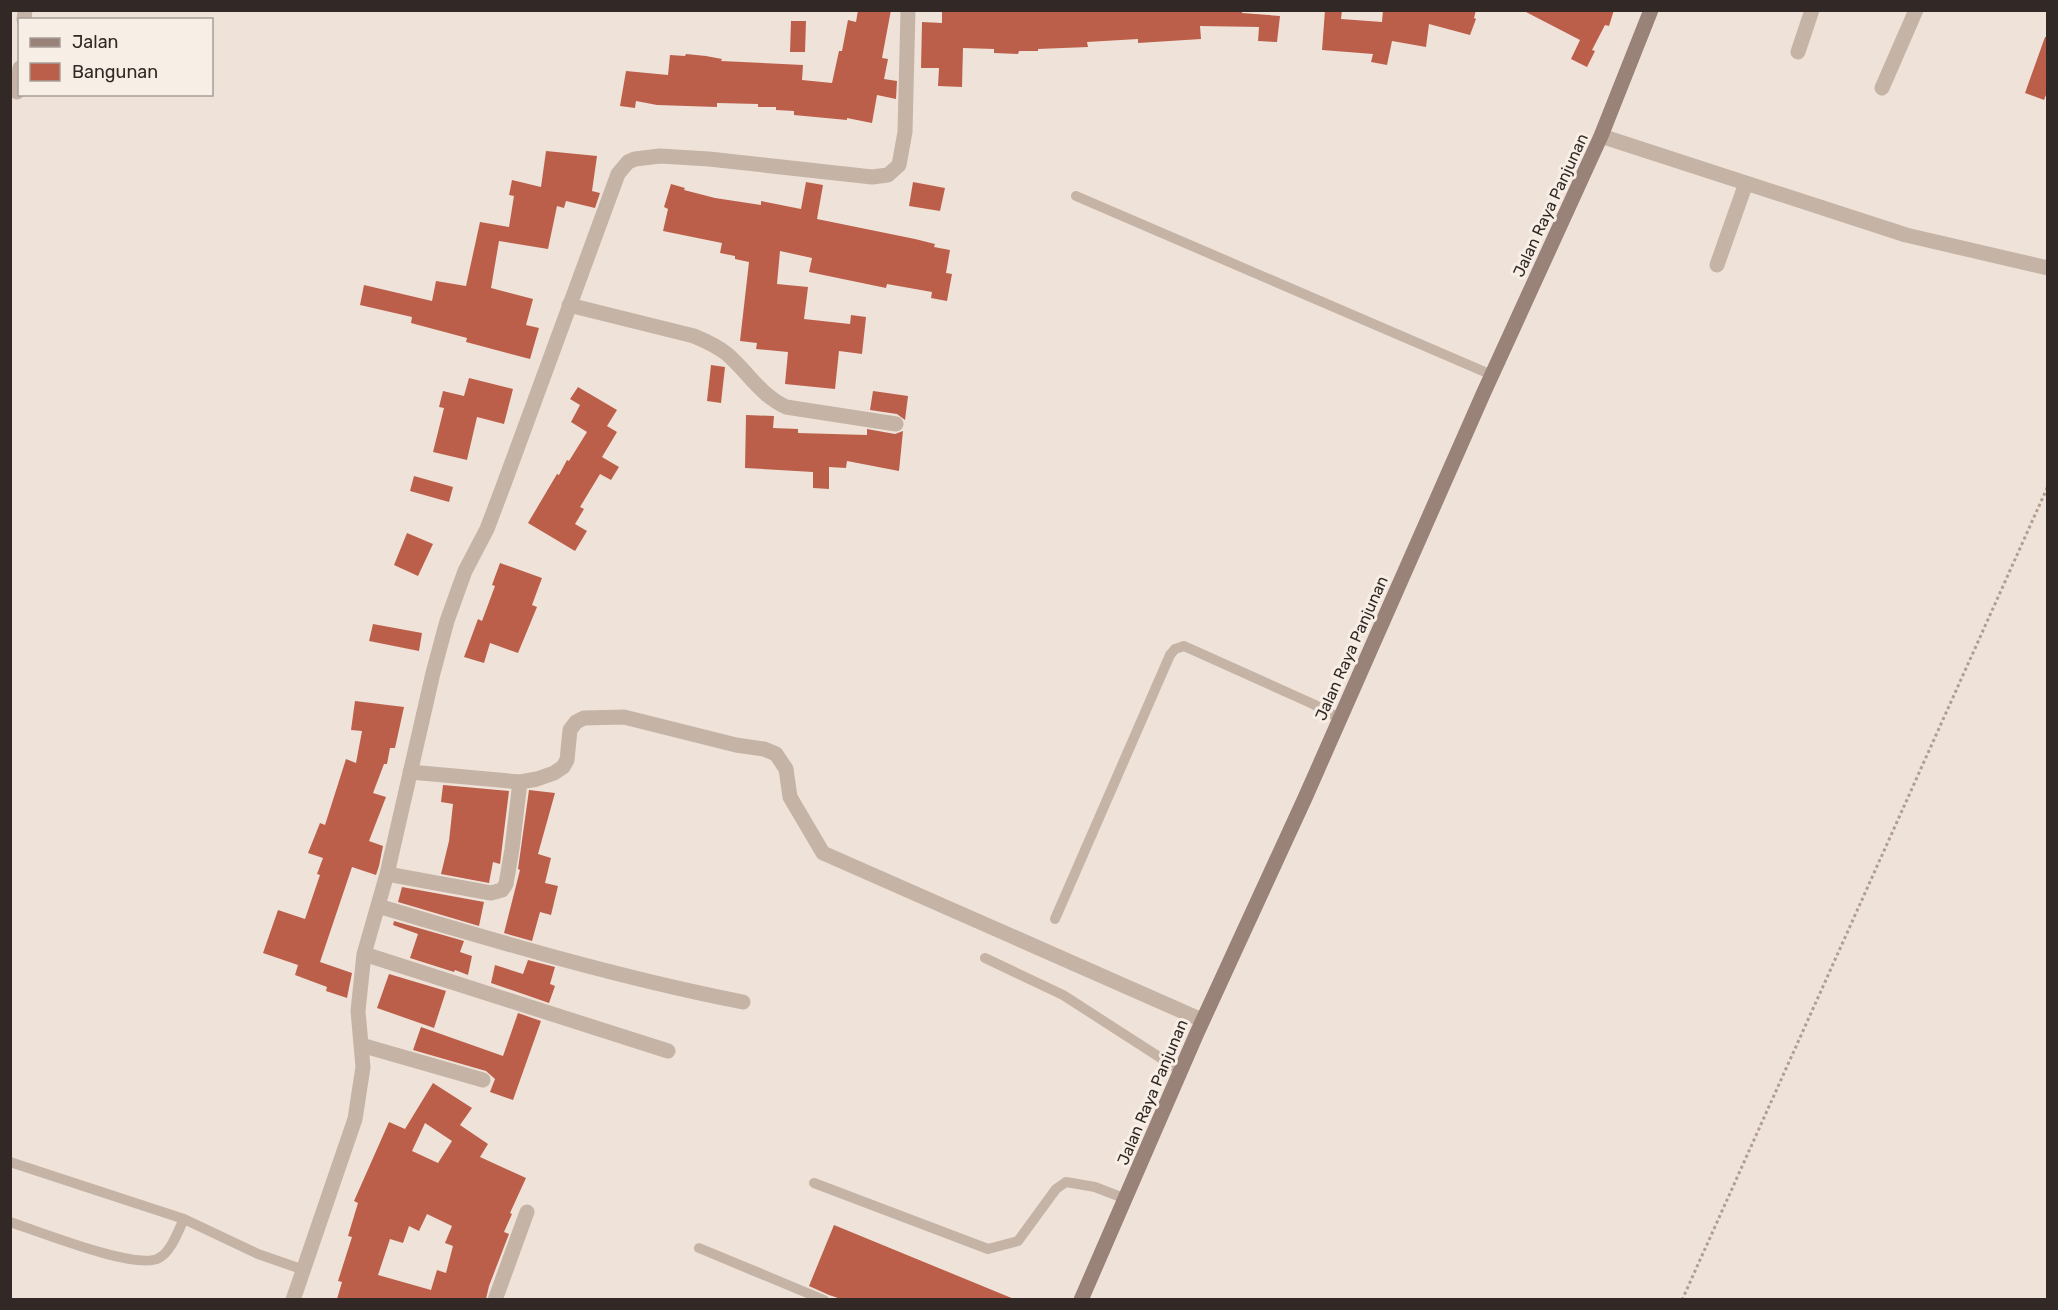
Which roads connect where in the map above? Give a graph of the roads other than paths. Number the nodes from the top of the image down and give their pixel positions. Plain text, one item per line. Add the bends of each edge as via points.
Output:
1 (908, 10) edge
2 (1651, 10) edge
3 (1812, 10) edge
4 (1917, 10) edge
5 (1798, 52) dead end
6 (18, 84) edge
7 (1882, 88) dead end
8 (17, 92) dead end
9 (1608, 139) junction
10 (1746, 183) junction
11 (1076, 196) dead end
12 (1717, 265) dead end
13 (2048, 268) edge
14 (569, 305) junction
15 (1492, 375) junction
16 (896, 424) dead end
17 (1339, 718) junction
18 (410, 772) junction
19 (520, 782) junction
20 (387, 874) junction
21 (378, 906) junction
22 (1055, 919) dead end
23 (364, 954) junction
24 (985, 958) dead end
25 (743, 1002) dead end
26 (1202, 1020) junction
27 (361, 1045) junction
28 (668, 1051) dead end
29 (1181, 1071) junction
30 (483, 1080) dead end
31 (10, 1162) edge
32 (814, 1183) dead end
33 (1126, 1199) junction
34 (527, 1212) dead end
35 (184, 1219) junction
36 (10, 1222) edge
37 (699, 1248) dead end
38 (304, 1270) junction
39 (293, 1299) edge
40 (495, 1299) edge
41 (824, 1299) edge
42 (1081, 1299) edge

1 - 14 street via 904,132 899,165 894,170 872,177 709,159 635,159 618,174
2 - 9 main road, Jalan Raya Panjunan
3 - 5 street
4 - 7 street
6 - 8 street
9 - 10 street
9 - 15 main road, Jalan Raya Panjunan
10 - 12 street
10 - 13 street via 1906,235
11 - 15 lane
14 - 16 street via 712,344 728,355 762,392 786,407
14 - 18 street via 487,529 465,571 447,621
15 - 17 main road, Jalan Raya Panjunan
17 - 22 lane via 1184,646 1175,649
17 - 26 main road, Jalan Raya Panjunan
18 - 19 street
18 - 20 street
19 - 20 street via 512,849 502,890 491,893
19 - 26 street via 563,767 570,730 584,718 624,717 764,749 776,754 786,769 790,797 823,854
20 - 21 street
21 - 23 street
21 - 25 street via 568,961
23 - 27 street via 358,1011
23 - 28 street
24 - 29 lane via 1063,994
26 - 29 main road, Jalan Raya Panjunan
27 - 30 street
27 - 38 street via 363,1067 355,1119
29 - 33 main road, Jalan Raya Panjunan
31 - 35 lane
32 - 33 lane via 988,1249 1018,1241 1056,1189 1066,1182 1095,1187
33 - 42 main road, Jalan Raya Panjunan
34 - 40 street
35 - 36 lane via 161,1258 151,1262 124,1259
35 - 38 lane via 258,1254
37 - 41 lane
38 - 39 street

